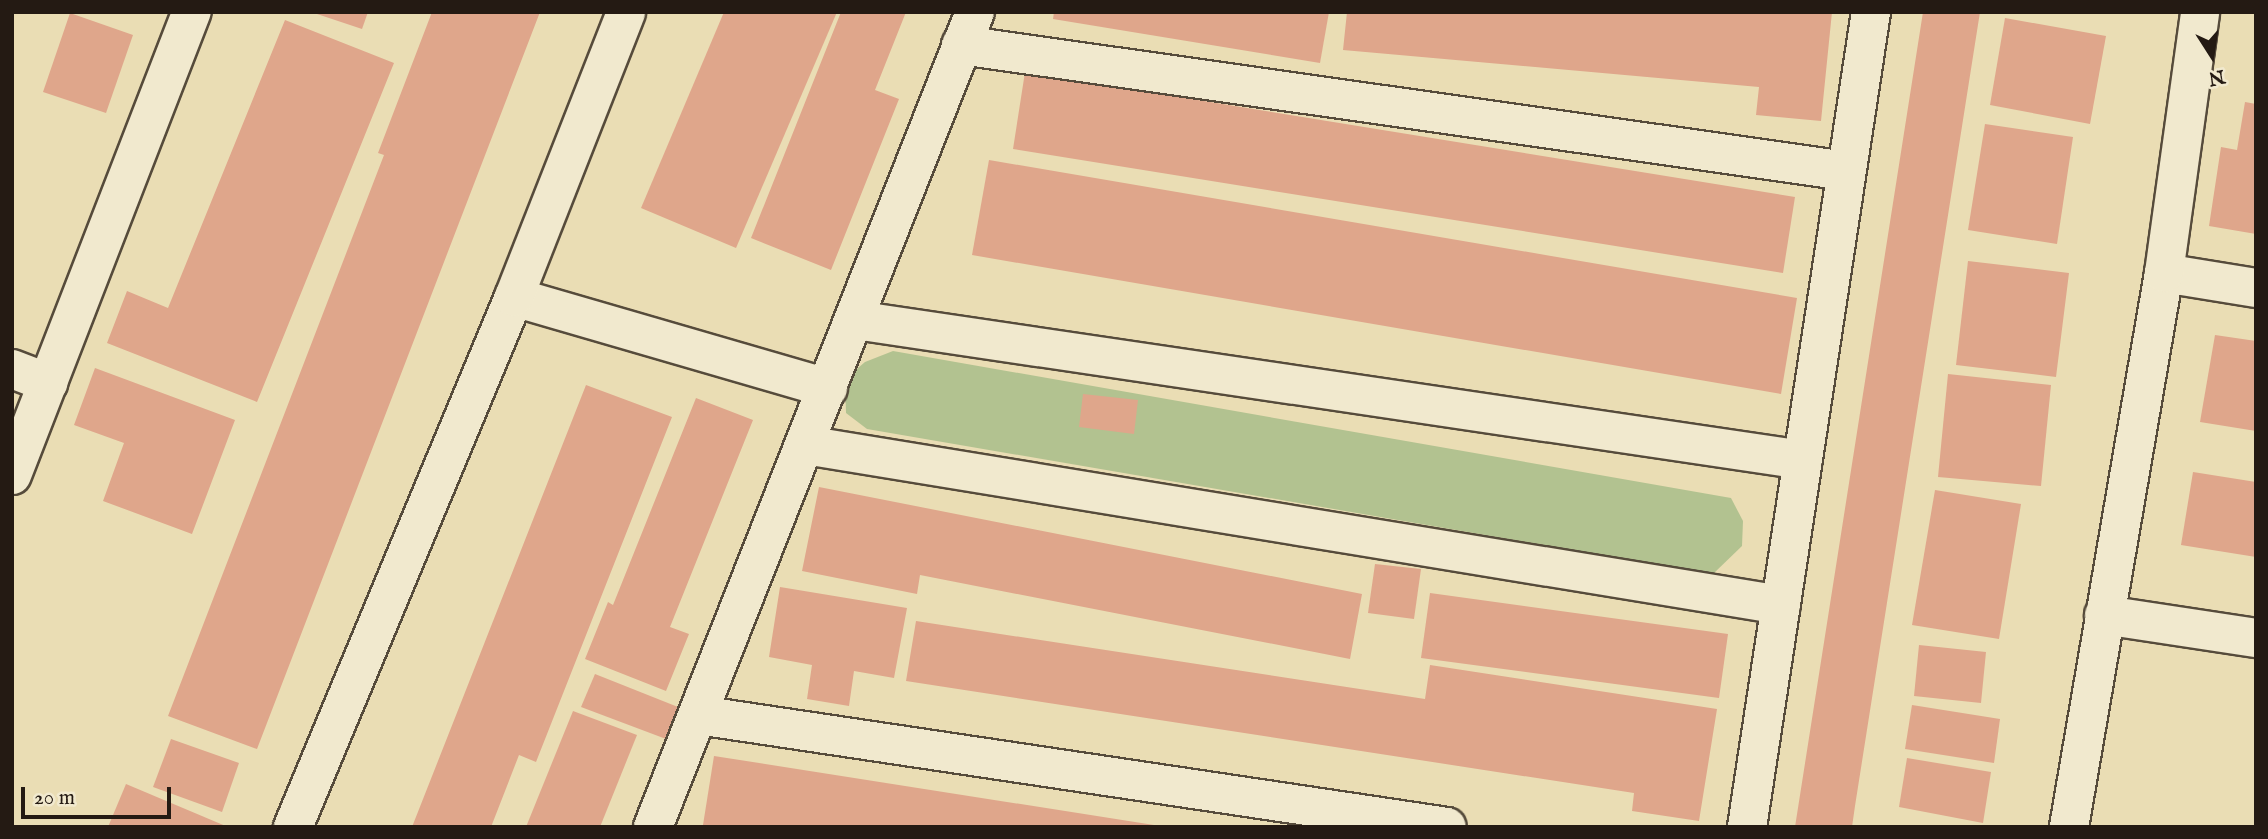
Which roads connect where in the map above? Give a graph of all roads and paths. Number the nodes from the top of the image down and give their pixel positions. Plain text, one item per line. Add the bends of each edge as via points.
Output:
1 (192, 12) edge
2 (626, 12) edge
3 (1871, 12) edge
4 (2200, 12) edge
5 (968, 29) edge
6 (1846, 171) junction
7 (2164, 273) junction
8 (2256, 288) edge
9 (514, 298) junction
10 (855, 320) junction
11 (12, 369) edge
12 (48, 383) junction
13 (828, 387) junction
14 (806, 445) junction
15 (1803, 460) junction
16 (12, 475) edge
17 (1781, 605) junction
18 (2104, 615) junction
19 (2256, 638) edge
20 (698, 715) junction
21 (293, 827) edge
22 (653, 827) edge
23 (1447, 827) edge
24 (1747, 827) edge
25 (2069, 827) edge

1 - 12 street
2 - 9 street
3 - 6 street
4 - 7 street
5 - 6 street
5 - 10 street
6 - 15 street
7 - 8 street
7 - 18 street
9 - 13 street
9 - 21 street
10 - 13 street
10 - 15 street
11 - 12 street
12 - 16 street
13 - 14 street
14 - 17 street
14 - 20 street
15 - 17 street
17 - 24 street
18 - 19 street
18 - 25 street
20 - 22 street
20 - 23 street

